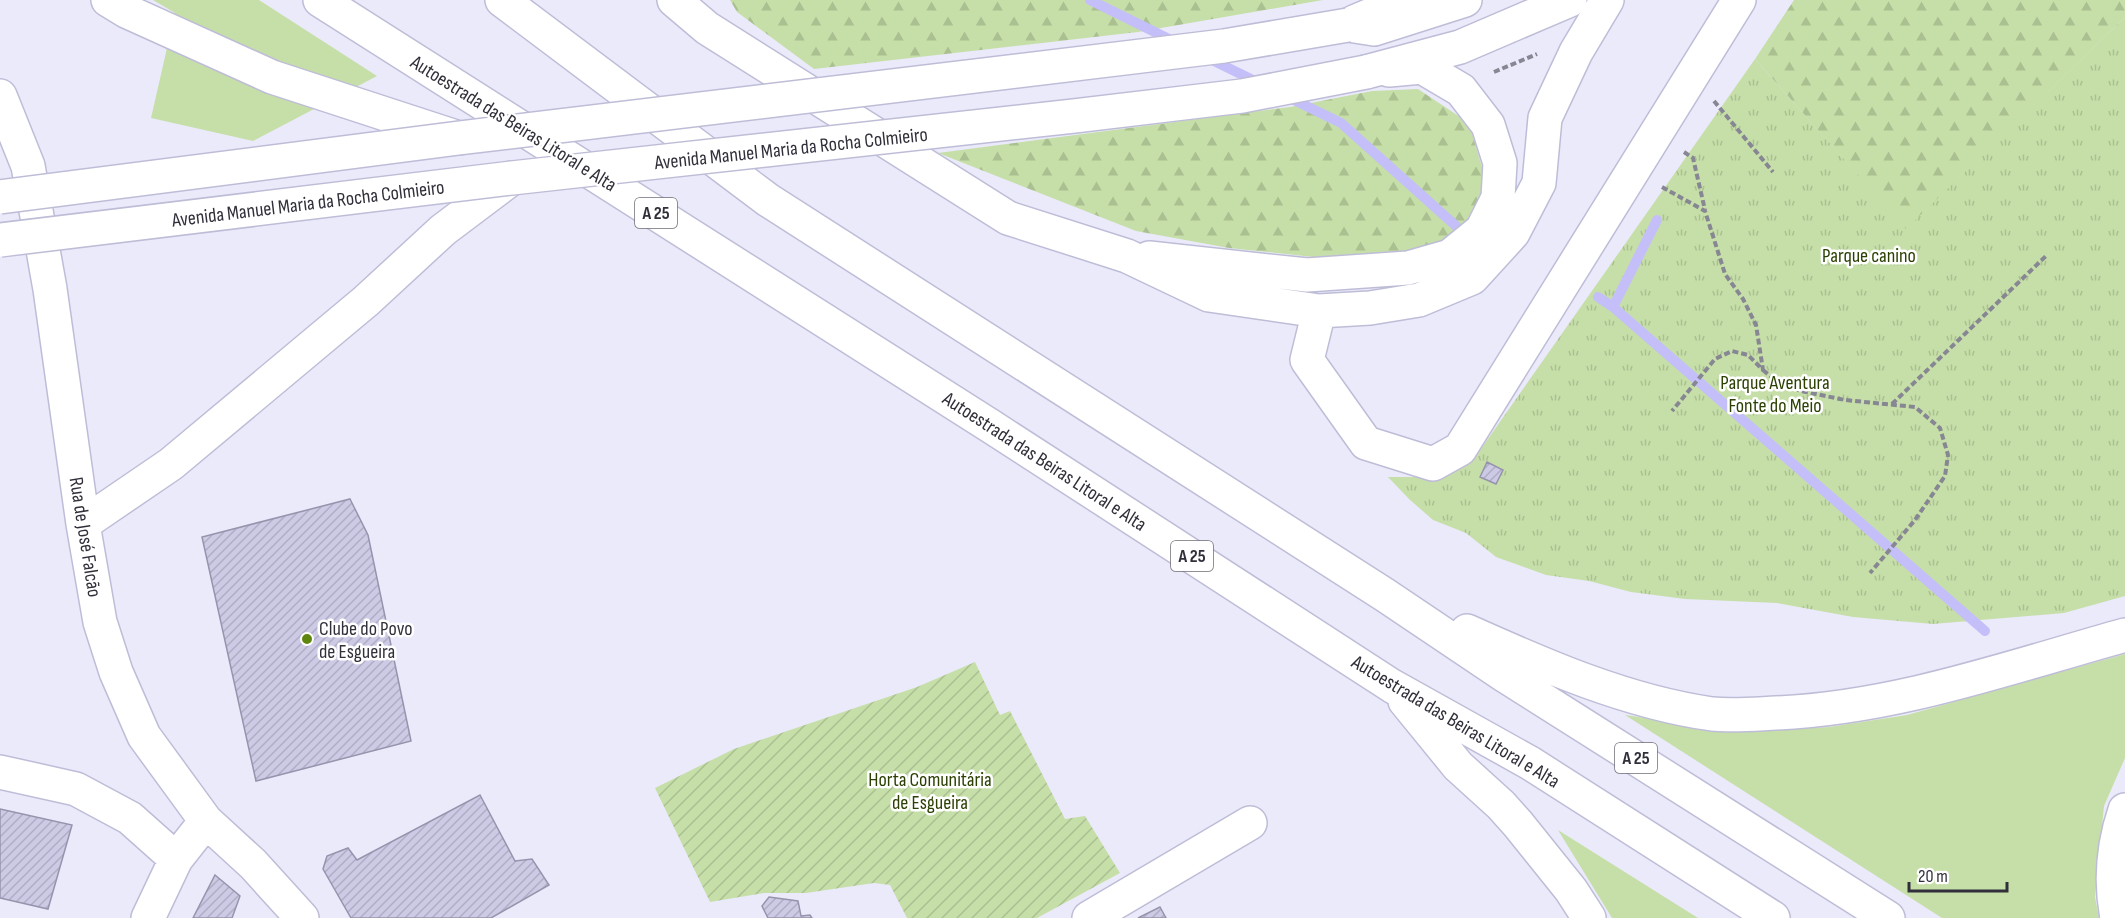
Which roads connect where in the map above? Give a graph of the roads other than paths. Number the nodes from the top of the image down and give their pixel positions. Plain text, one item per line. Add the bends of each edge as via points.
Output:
1 (320, 0) edge
2 (502, 0) edge
3 (674, 0) edge
4 (1401, 0) edge
5 (1466, 0) edge
6 (1570, 0) edge
7 (1607, 0) edge
8 (1739, 0) edge
9 (117, 6) edge
10 (699, 14) edge
11 (1348, 25) junction
12 (1366, 72) junction
13 (0, 96) edge
14 (459, 138) junction
15 (512, 178) junction
16 (0, 198) edge
17 (0, 240) edge
18 (1127, 256) junction
19 (1319, 311) junction
20 (83, 524) junction
21 (1385, 595) junction
22 (2125, 635) edge
23 (1392, 686) junction
24 (0, 772) edge
25 (2125, 810) edge
26 (206, 820) junction
27 (1250, 823) dead end
28 (176, 859) junction
29 (148, 918) edge
30 (302, 918) edge
31 (1089, 918) edge
32 (1589, 918) edge
33 (1773, 918) edge
34 (1888, 918) edge
35 (2117, 918) edge

1 - 23 main road, Autoestrada das Beiras Litoral e Alta / A 25 via 992,426
2 - 21 main road, A 25 via 768,200
3 - 10 main road
4 - 11 main road
5 - 11 main road via 1374,29
6 - 12 main road, Avenida Manuel Maria da Rocha Colmieiro via 1460,47
7 - 19 main road via 1576,52 1545,118 1539,183 1513,233 1472,278 1419,300
8 - 19 main road via 1460,449 1433,464 1366,443 1307,360
9 - 14 main road via 272,77
10 - 18 main road via 1008,218
11 - 14 main road, bridge via 1190,50
12 - 15 main road, Avenida Manuel Maria da Rocha Colmieiro, bridge via 1242,96
12 - 18 main road via 1422,67 1461,90 1488,125 1500,163 1498,198 1482,230 1450,256 1408,268 1307,275
13 - 20 main road, Rua de José Falcão via 28,166 50,289
14 - 16 main road, bridge
15 - 17 main road, Avenida Manuel Maria da Rocha Colmieiro, bridge
15 - 20 main road via 443,230 366,301 171,464
18 - 19 main road via 1209,295
20 - 26 main road, Rua de José Falcão via 100,622 116,672 144,736
21 - 22 main road via 1589,682 1713,714 1828,710 1906,697
21 - 34 main road, A 25 via 1504,675
23 - 32 main road via 1458,766 1518,824
23 - 33 main road, Autoestrada das Beiras Litoral e Alta / A 25 via 1530,763
24 - 28 main road via 76,789 130,818
25 - 35 main road via 2114,867
26 - 28 main road
26 - 30 main road, Rua de José Falcão
27 - 31 main road
28 - 29 main road

